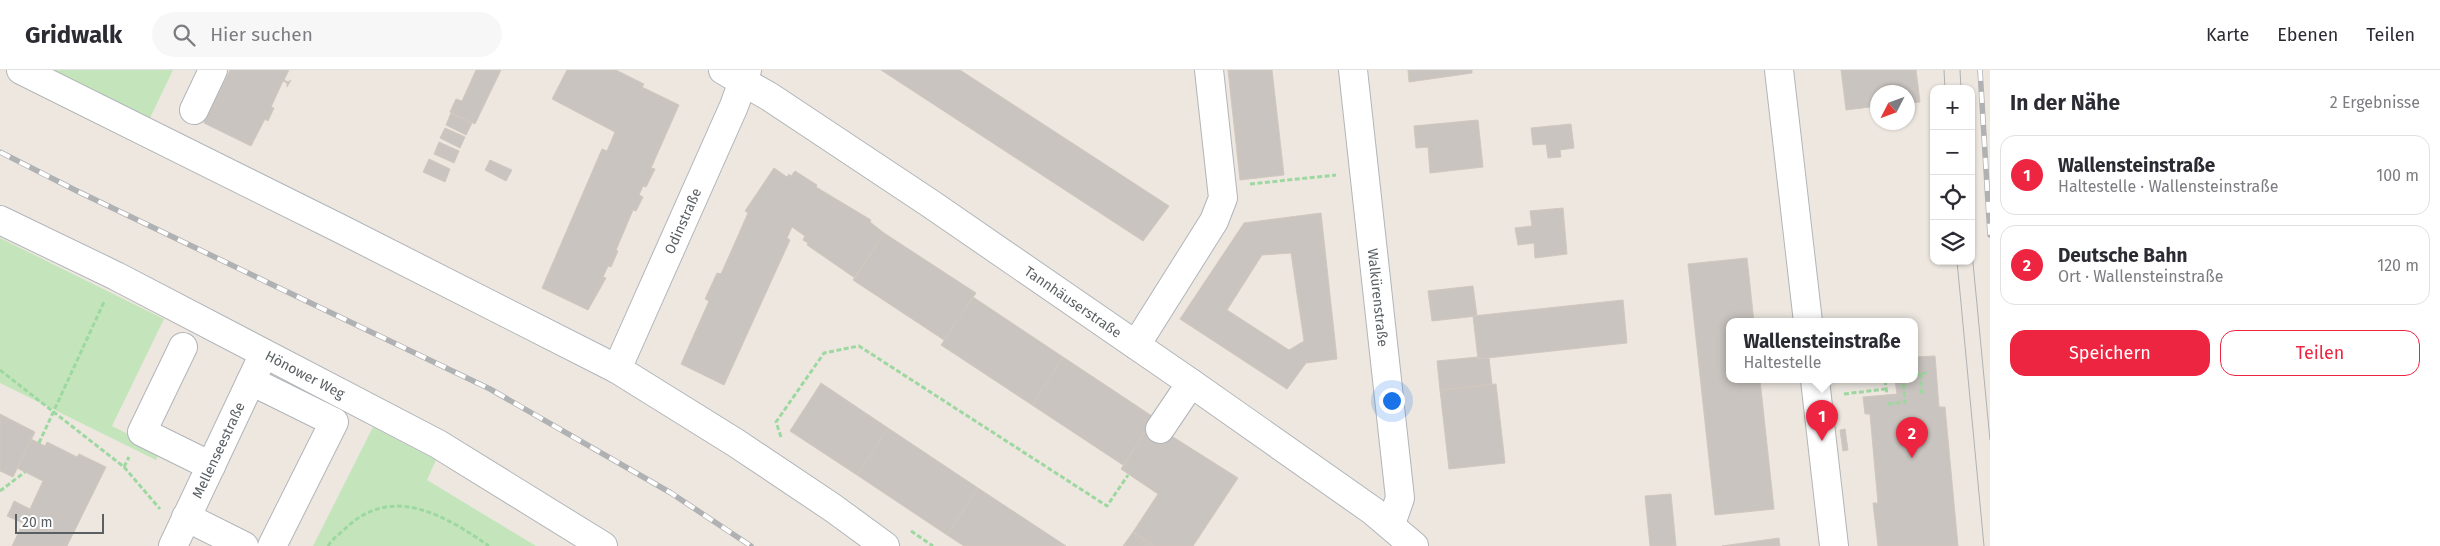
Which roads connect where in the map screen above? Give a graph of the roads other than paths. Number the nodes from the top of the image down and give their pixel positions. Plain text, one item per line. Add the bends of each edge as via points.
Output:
1 (21, 70) edge
2 (213, 70) edge
3 (1209, 70) edge
4 (1354, 70) edge
5 (1779, 70) edge
6 (738, 74) edge
7 (194, 110) dead end
8 (0, 220) edge
9 (1808, 318) edge
10 (1136, 346) junction
11 (184, 347) dead end
12 (264, 353) junction
13 (617, 369) junction
14 (251, 381) junction
15 (1191, 383) junction
16 (1815, 383) edge
17 (1160, 429) dead end
18 (211, 466) junction
19 (1391, 524) junction
20 (179, 532) edge
21 (244, 546) edge
22 (272, 546) edge
23 (603, 546) edge
24 (885, 546) edge
25 (1414, 546) edge
26 (1834, 546) edge

1 - 13 street
2 - 7 street
3 - 10 street via 1223,198 1214,221
4 - 19 street, Walkürenstraße via 1400,498
5 - 9 street
6 - 10 street, Tannhäuserstraße
6 - 13 street, Odinstraße
8 - 12 street, Hönower Weg
10 - 15 street, Tannhäuserstraße
11 - 18 street via 142,432
12 - 14 street, Mellenseestraße
12 - 23 street, Hönower Weg via 438,444
13 - 24 street via 736,443
14 - 18 street, Mellenseestraße
14 - 22 street via 334,422
15 - 17 street
15 - 19 street, Tannhäuserstraße
16 - 26 street
18 - 20 street, Mellenseestraße
19 - 25 street, Tannhäuserstraße
20 - 21 street

